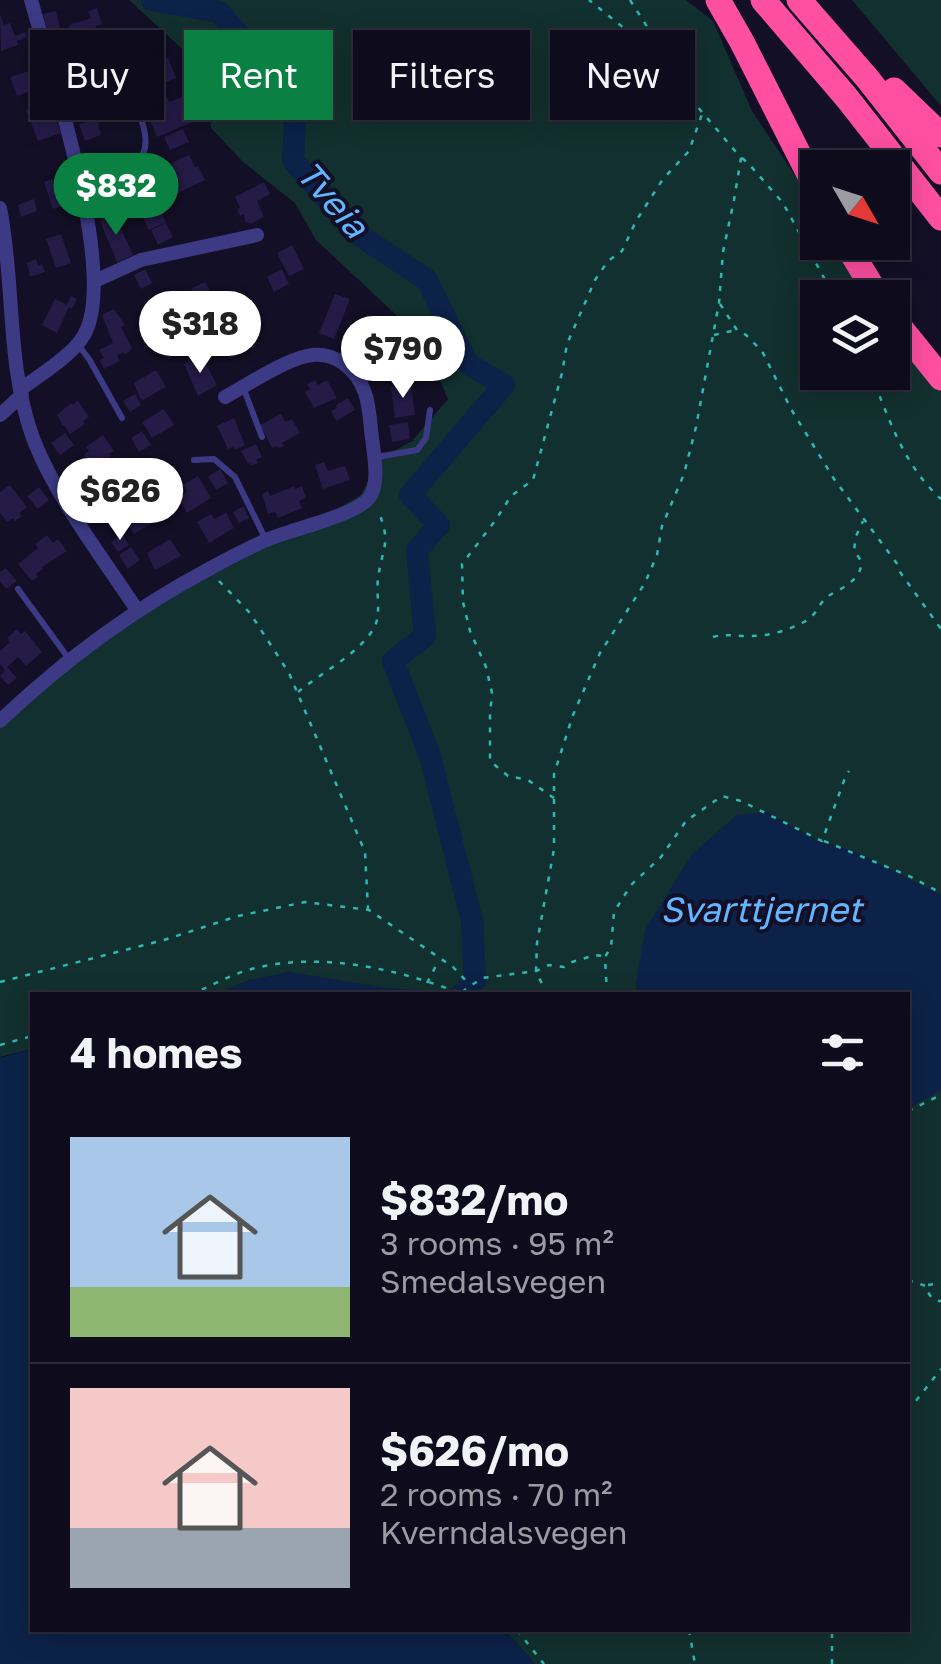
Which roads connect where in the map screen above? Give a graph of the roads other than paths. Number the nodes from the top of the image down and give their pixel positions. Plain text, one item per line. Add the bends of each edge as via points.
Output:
1 (31, 0) edge
2 (718, 0) edge
3 (763, 0) edge
4 (800, 0) edge
5 (141, 120) edge
6 (941, 135) edge
7 (800, 156) edge
8 (941, 172) edge
9 (79, 178) junction
10 (941, 218) edge
11 (1, 219) edge
12 (258, 234) dead end
13 (4, 263) edge
14 (94, 281) junction
15 (910, 339) edge
16 (78, 345) junction
17 (941, 378) edge
18 (243, 387) junction
19 (21, 392) junction
20 (225, 397) dead end
21 (3, 409) edge
22 (430, 410) dead end
23 (122, 418) dead end
24 (262, 436) dead end
25 (374, 458) junction
26 (194, 460) dead end
27 (266, 540) junction
28 (18, 588) dead end
29 (137, 610) junction
30 (69, 660) junction
31 (0, 721) edge

1 - 9 street
2 - 7 highway
3 - 10 highway
4 - 6 highway
4 - 8 highway
5 - 9 lane via 145,154 124,167
9 - 14 street
11 - 13 street
12 - 14 street via 141,260
13 - 19 street
14 - 16 street via 91,321
15 - 17 highway
16 - 19 street
16 - 23 lane
18 - 20 street
18 - 24 lane
18 - 25 street via 308,356 337,359 351,368 366,396
19 - 21 street
19 - 29 street via 44,462
22 - 25 lane via 426,438 416,450
25 - 27 street via 366,502
26 - 27 lane via 214,460 235,477
27 - 29 street
28 - 30 lane
29 - 30 street
30 - 31 street

